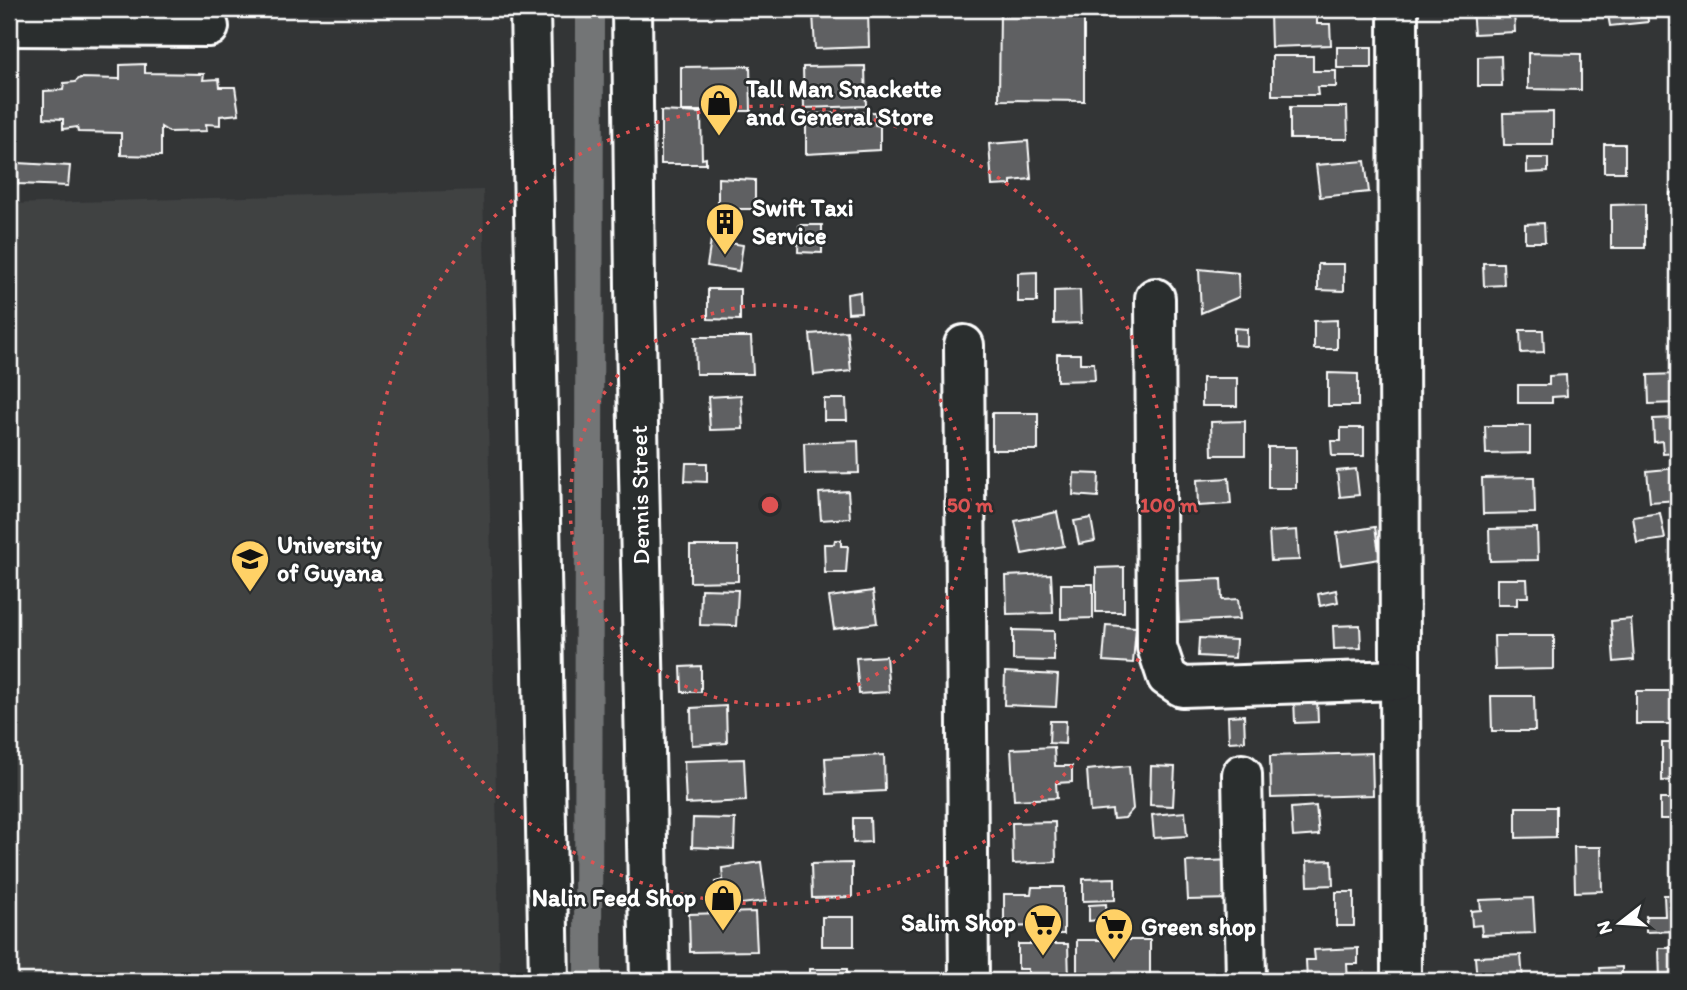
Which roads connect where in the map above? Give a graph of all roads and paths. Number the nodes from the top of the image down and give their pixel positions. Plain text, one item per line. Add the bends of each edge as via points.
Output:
1 (530, 9) edge
2 (632, 9) edge
3 (1398, 9) edge
4 (9, 26) edge
5 (209, 27) dead end
6 (1155, 298) dead end
7 (964, 345) dead end
8 (1400, 680) junction
9 (1242, 774) dead end
10 (549, 981) edge
11 (650, 981) edge
12 (969, 981) edge
13 (1246, 981) edge
14 (1401, 981) edge

1 - 10 street
2 - 11 street, Dennis Street
3 - 8 street
4 - 5 street
6 - 8 street via 1157,647 1167,677 1182,687
7 - 12 street
8 - 14 street
9 - 13 street

